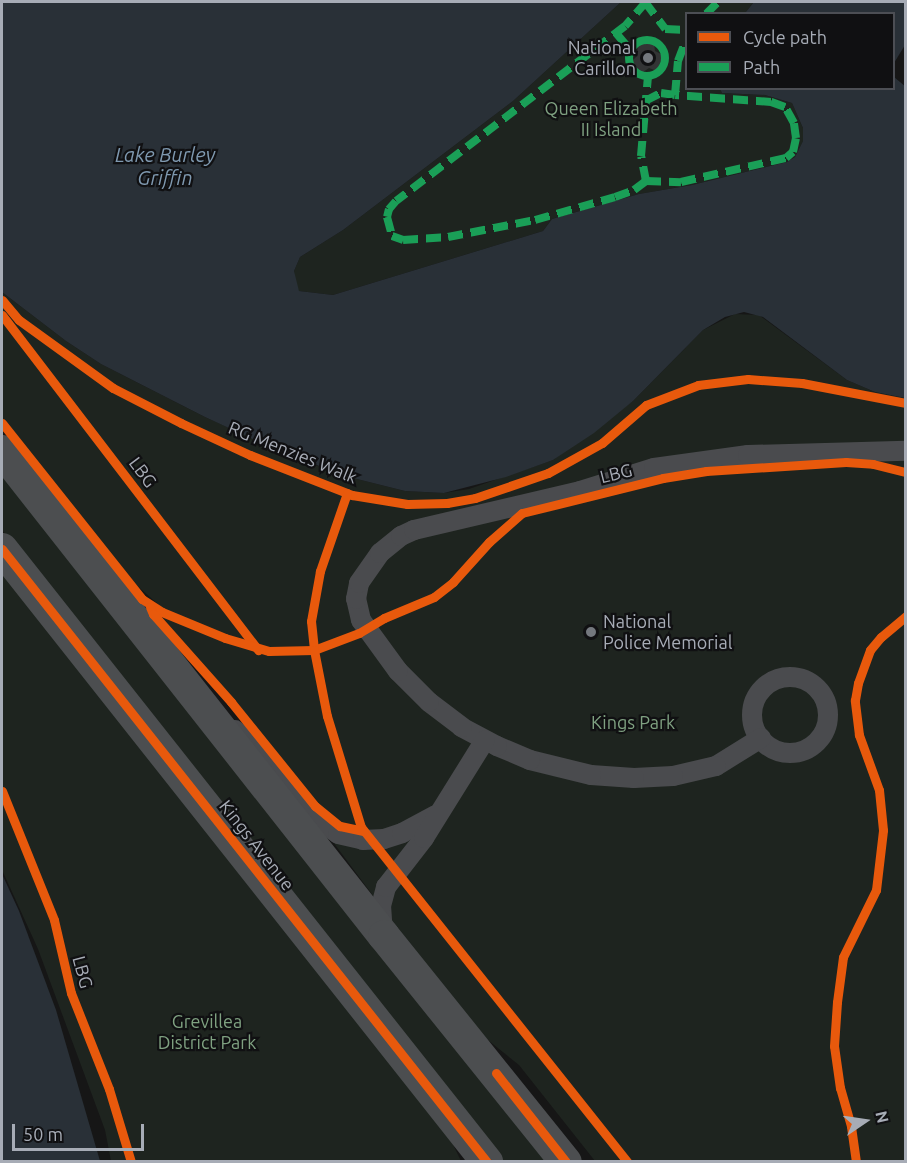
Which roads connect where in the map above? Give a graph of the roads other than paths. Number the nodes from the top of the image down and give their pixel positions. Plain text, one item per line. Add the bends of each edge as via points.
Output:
1 (2, 451) edge
2 (906, 451) edge
3 (2, 549) edge
4 (202, 707) junction
5 (761, 738) dead end
6 (485, 740) junction
7 (436, 815) junction
8 (384, 936) junction
9 (487, 1161) edge
10 (567, 1161) edge

1 - 4 main road
2 - 6 street via 793,453 675,464 580,491 421,527 401,536 376,558 361,579 356,599 360,616 380,649 413,687 449,718
3 - 9 main road, Kings Avenue
4 - 7 street via 252,743 314,817 338,834 363,840 384,839
4 - 8 main road
5 - 6 street via 705,770 639,778 561,769
6 - 7 street
7 - 8 street via 424,838 385,890 381,906
8 - 10 main road

